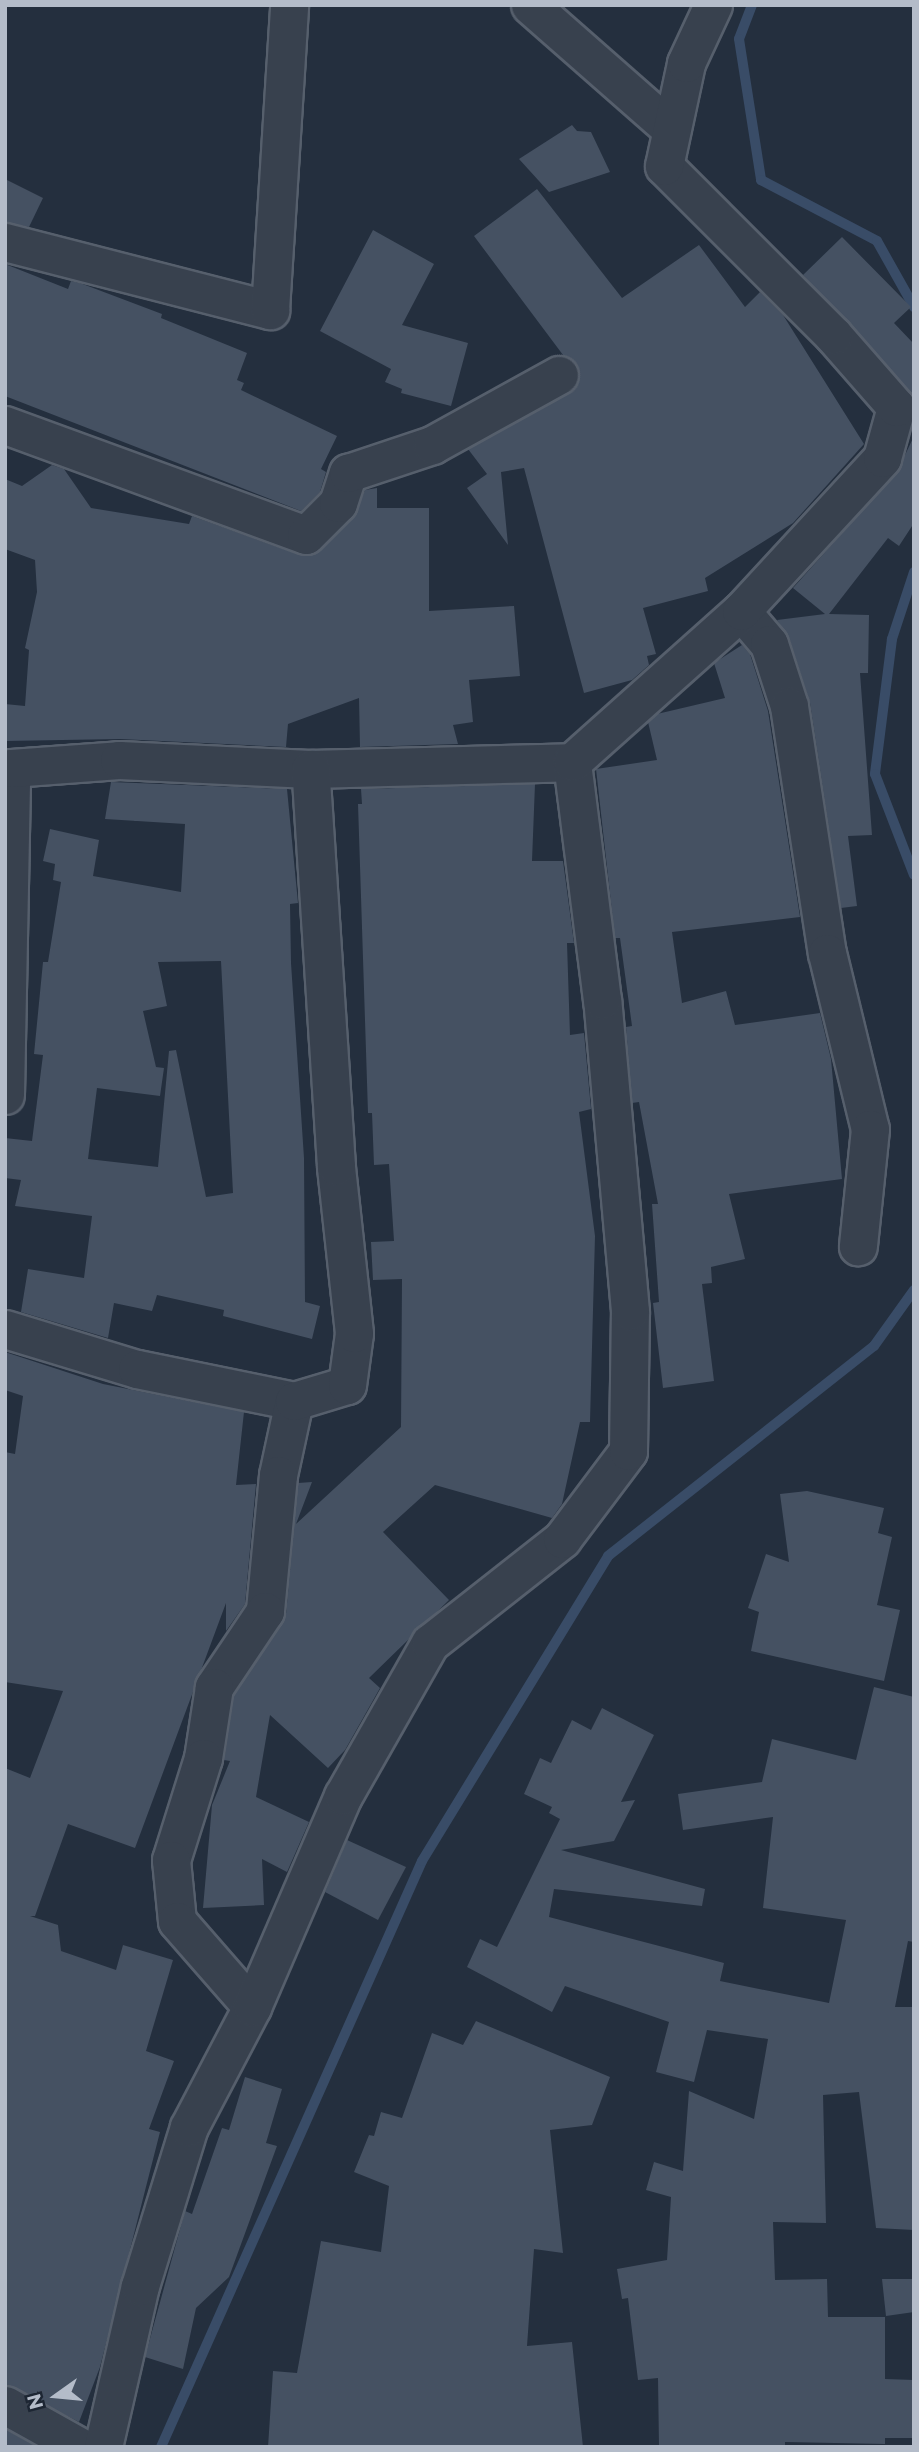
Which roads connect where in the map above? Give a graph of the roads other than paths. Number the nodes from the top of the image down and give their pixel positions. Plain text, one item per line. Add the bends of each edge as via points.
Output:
1 (289, 5) edge
2 (530, 5) edge
3 (713, 5) edge
4 (671, 129) junction
5 (5, 242) edge
6 (559, 375) dead end
7 (5, 425) edge
8 (741, 611) junction
9 (572, 762) junction
10 (8, 768) edge
11 (310, 769) junction
12 (5, 1095) edge
13 (858, 1246) dead end
14 (5, 1329) edge
15 (294, 1401) junction
16 (252, 2007) junction
17 (5, 2405) edge
18 (80, 2447) edge
19 (103, 2447) edge

1 - 5 street via 270,310
2 - 4 street
3 - 4 street via 686,63
4 - 8 street via 664,166 833,335 896,407 882,458
6 - 7 street via 432,445 348,473 338,503 306,535
8 - 9 street
8 - 13 street via 769,644 789,706 827,953 870,1129
9 - 11 street
9 - 16 street via 602,1000 629,1298 628,1451 562,1539 430,1643 343,1796
10 - 11 street via 119,760
10 - 12 street
11 - 15 street via 336,1166 354,1333 347,1385
14 - 15 street via 137,1369
15 - 16 street via 278,1475 265,1611 214,1687 203,1758 171,1860 177,1921
16 - 19 street via 189,2127 140,2286
17 - 18 street

